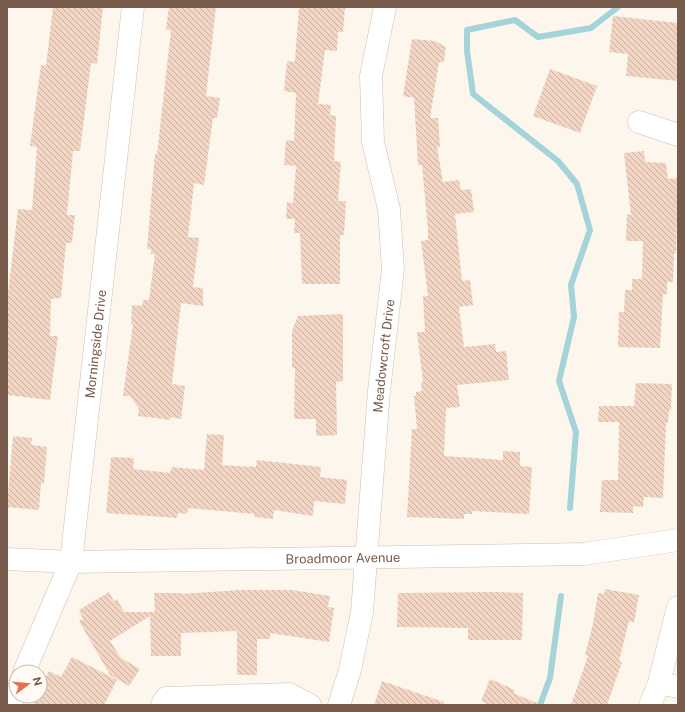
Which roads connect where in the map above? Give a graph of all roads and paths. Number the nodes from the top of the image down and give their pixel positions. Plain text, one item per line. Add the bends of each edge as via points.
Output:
1 (133, 7) edge
2 (385, 7) edge
3 (639, 122) dead end
4 (678, 135) edge
5 (678, 540) edge
6 (367, 558) junction
7 (7, 559) edge
8 (71, 562) junction
9 (678, 607) edge
10 (27, 664) edge
11 (669, 685) edge
12 (162, 705) edge
13 (310, 705) edge
14 (339, 705) edge
15 (650, 705) edge

1 - 8 street, Morningside Drive
2 - 6 street, Meadowcroft Drive via 371,76 373,142 389,209 393,269 379,391
3 - 4 street
5 - 6 street, Broadmoor Avenue via 584,554
6 - 8 street, Broadmoor Avenue
6 - 14 street, Meadowcroft Drive via 362,612 350,670
7 - 8 street, Broadmoor Avenue
8 - 10 street, Morningside Drive
9 - 11 street
11 - 15 street
12 - 13 street via 166,698 289,694

